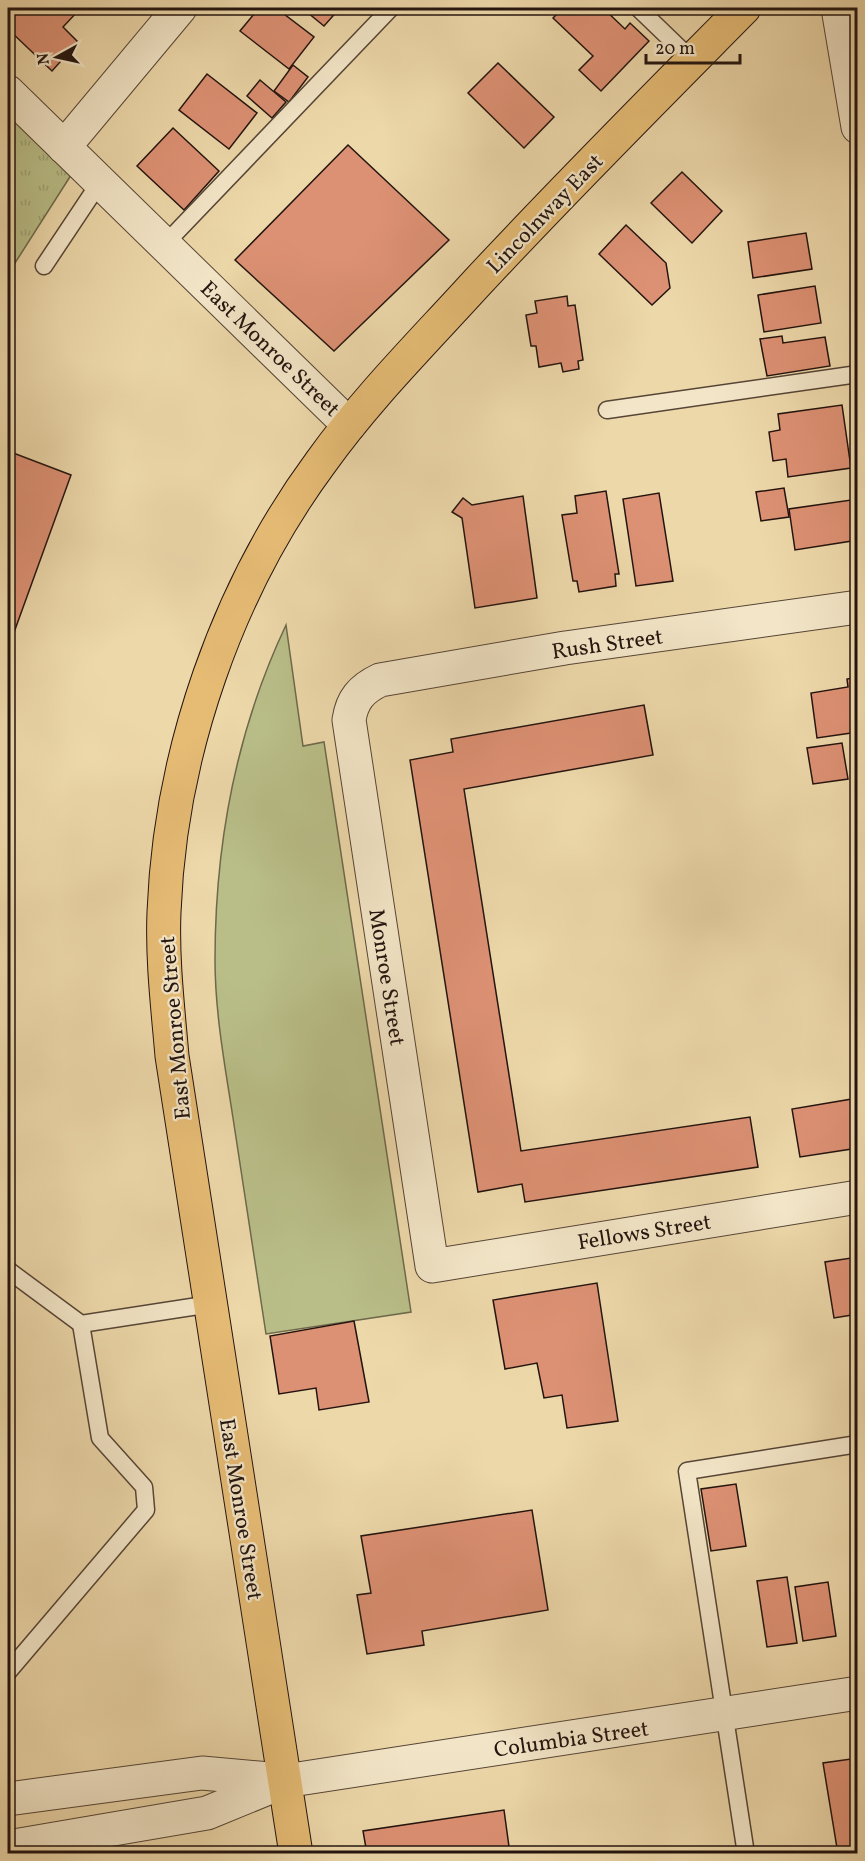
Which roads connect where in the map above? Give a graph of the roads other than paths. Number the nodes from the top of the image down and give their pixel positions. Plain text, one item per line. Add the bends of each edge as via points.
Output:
1 (180, 8) edge
2 (391, 8) edge
3 (638, 8) edge
4 (744, 8) edge
5 (846, 19) edge
6 (692, 60) junction
7 (8, 92) edge
8 (858, 127) edge
9 (64, 147) junction
10 (100, 182) junction
11 (164, 245) junction
12 (44, 266) dead end
13 (858, 374) edge
14 (607, 410) dead end
15 (349, 424) junction
16 (858, 607) edge
17 (362, 692) joint
18 (858, 1197) edge
19 (432, 1266) joint
20 (8, 1270) edge
21 (211, 1304) junction
22 (81, 1324) junction
23 (858, 1444) edge
24 (8, 1672) edge
25 (858, 1693) edge
26 (724, 1715) junction
27 (285, 1780) junction
28 (8, 1799) edge
29 (8, 1847) edge
30 (296, 1854) edge
31 (746, 1854) edge

1 - 9 street
2 - 11 lane
3 - 6 lane
4 - 6 main road, Lincolnway East
5 - 8 street
6 - 15 main road, Lincolnway East via 526,229
7 - 9 street, East Monroe Street
9 - 10 street, East Monroe Street
10 - 11 street, East Monroe Street
10 - 12 lane
11 - 15 street, East Monroe Street
13 - 14 lane
15 - 21 main road, East Monroe Street via 277,528 243,593 213,669 178,792 169,846 164,914 172,1056
16 - 17 street, Rush Street via 453,666 380,680
17 - 19 street, Monroe Street via 352,704 349,720
18 - 19 street, Fellows Street
20 - 22 lane
21 - 22 lane
21 - 27 main road, East Monroe Street
22 - 24 lane via 100,1438 144,1487 147,1510
23 - 26 lane via 687,1471
25 - 26 street, Columbia Street
26 - 27 street, Columbia Street
26 - 31 lane
27 - 28 street, Columbia Street via 202,1773
27 - 29 street, Columbia Street via 207,1813
27 - 30 main road, East Monroe Street

